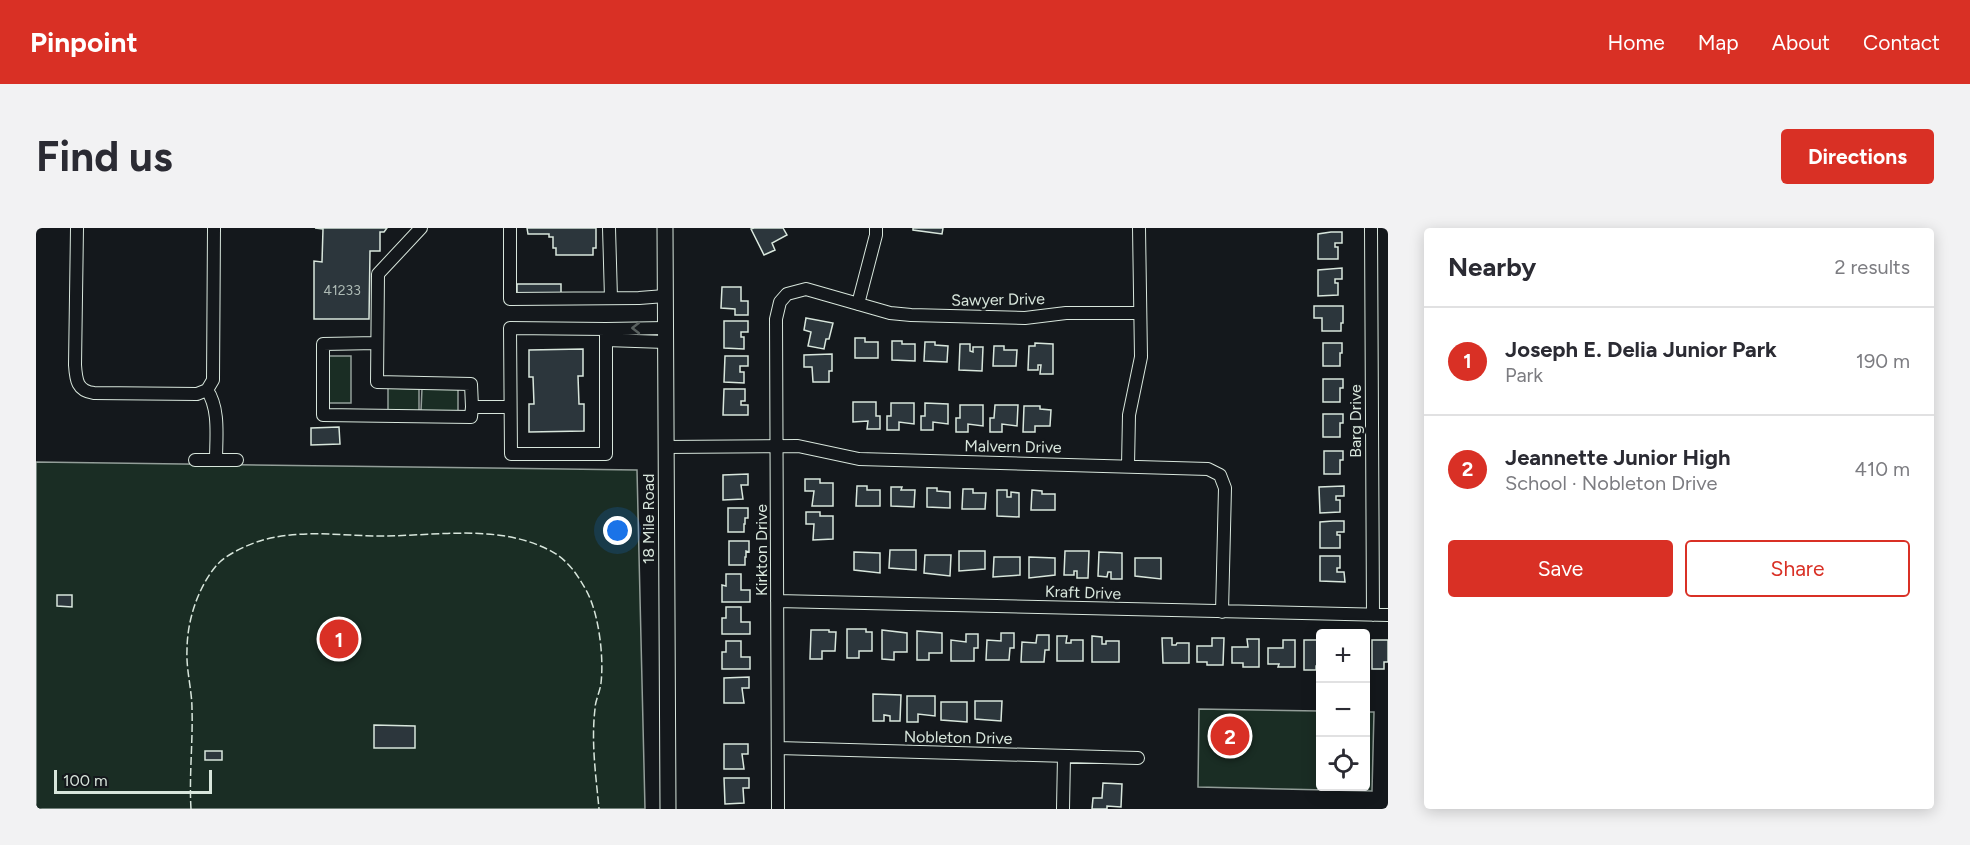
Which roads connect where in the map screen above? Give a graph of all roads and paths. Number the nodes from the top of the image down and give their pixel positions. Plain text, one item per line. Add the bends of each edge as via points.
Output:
1 (77, 228) edge
2 (214, 228) edge
3 (421, 228) edge
4 (510, 228) edge
5 (609, 228) edge
6 (665, 228) edge
7 (876, 228) edge
8 (1139, 228) edge
9 (1371, 228) edge
10 (786, 294) joint
11 (665, 296) junction
12 (611, 298) junction
13 (858, 304) junction
14 (1140, 313) junction
15 (606, 334) junction
16 (665, 335) junction
17 (377, 343) junction
18 (207, 390) junction
19 (472, 407) junction
20 (510, 407) junction
21 (777, 445) junction
22 (666, 447) junction
23 (195, 460) dead end
24 (216, 460) junction
25 (237, 460) dead end
26 (1128, 465) junction
27 (777, 601) junction
28 (1222, 612) junction
29 (1373, 615) junction
30 (1388, 615) edge
31 (778, 748) junction
32 (1064, 756) junction
33 (1138, 758) dead end
34 (668, 809) edge
35 (778, 809) edge
36 (1063, 809) edge

1 - 18 street via 76,382 85,392 94,393 197,394
2 - 18 street via 213,380
3 - 17 street via 378,274
4 - 12 street via 510,299
5 - 12 street
6 - 11 main road, 18 Mile Road
7 - 13 street
8 - 14 street
9 - 29 street, Barg Drive
10 - 13 street, Sawyer Drive via 806,289
10 - 21 street, Kirkton Drive via 776,319
11 - 12 street
11 - 16 main road, 18 Mile Road
13 - 14 street, Sawyer Drive via 911,315 1026,318
14 - 26 street via 1140,368 1129,415
15 - 16 street
15 - 20 street via 510,328
15 - 20 street via 606,454 511,454
16 - 22 main road, 18 Mile Road
17 - 19 street via 377,382 471,384
17 - 19 street via 323,344 323,415 471,417
18 - 24 street via 216,416
19 - 20 street
21 - 22 street, Malvern Drive
21 - 26 street, Malvern Drive via 808,447 859,459
21 - 27 street, Kirkton Drive
22 - 34 main road, 18 Mile Road
23 - 24 street
24 - 25 street
26 - 28 street, Malvern Drive via 1201,467 1220,475 1225,488
27 - 28 street, Kraft Drive
27 - 31 street, Kirkton Drive
28 - 29 street, Kraft Drive
29 - 30 street, Kraft Drive
31 - 32 street, Nobleton Drive
31 - 35 street, Kirkton Drive
32 - 33 street, Nobleton Drive
32 - 36 street

